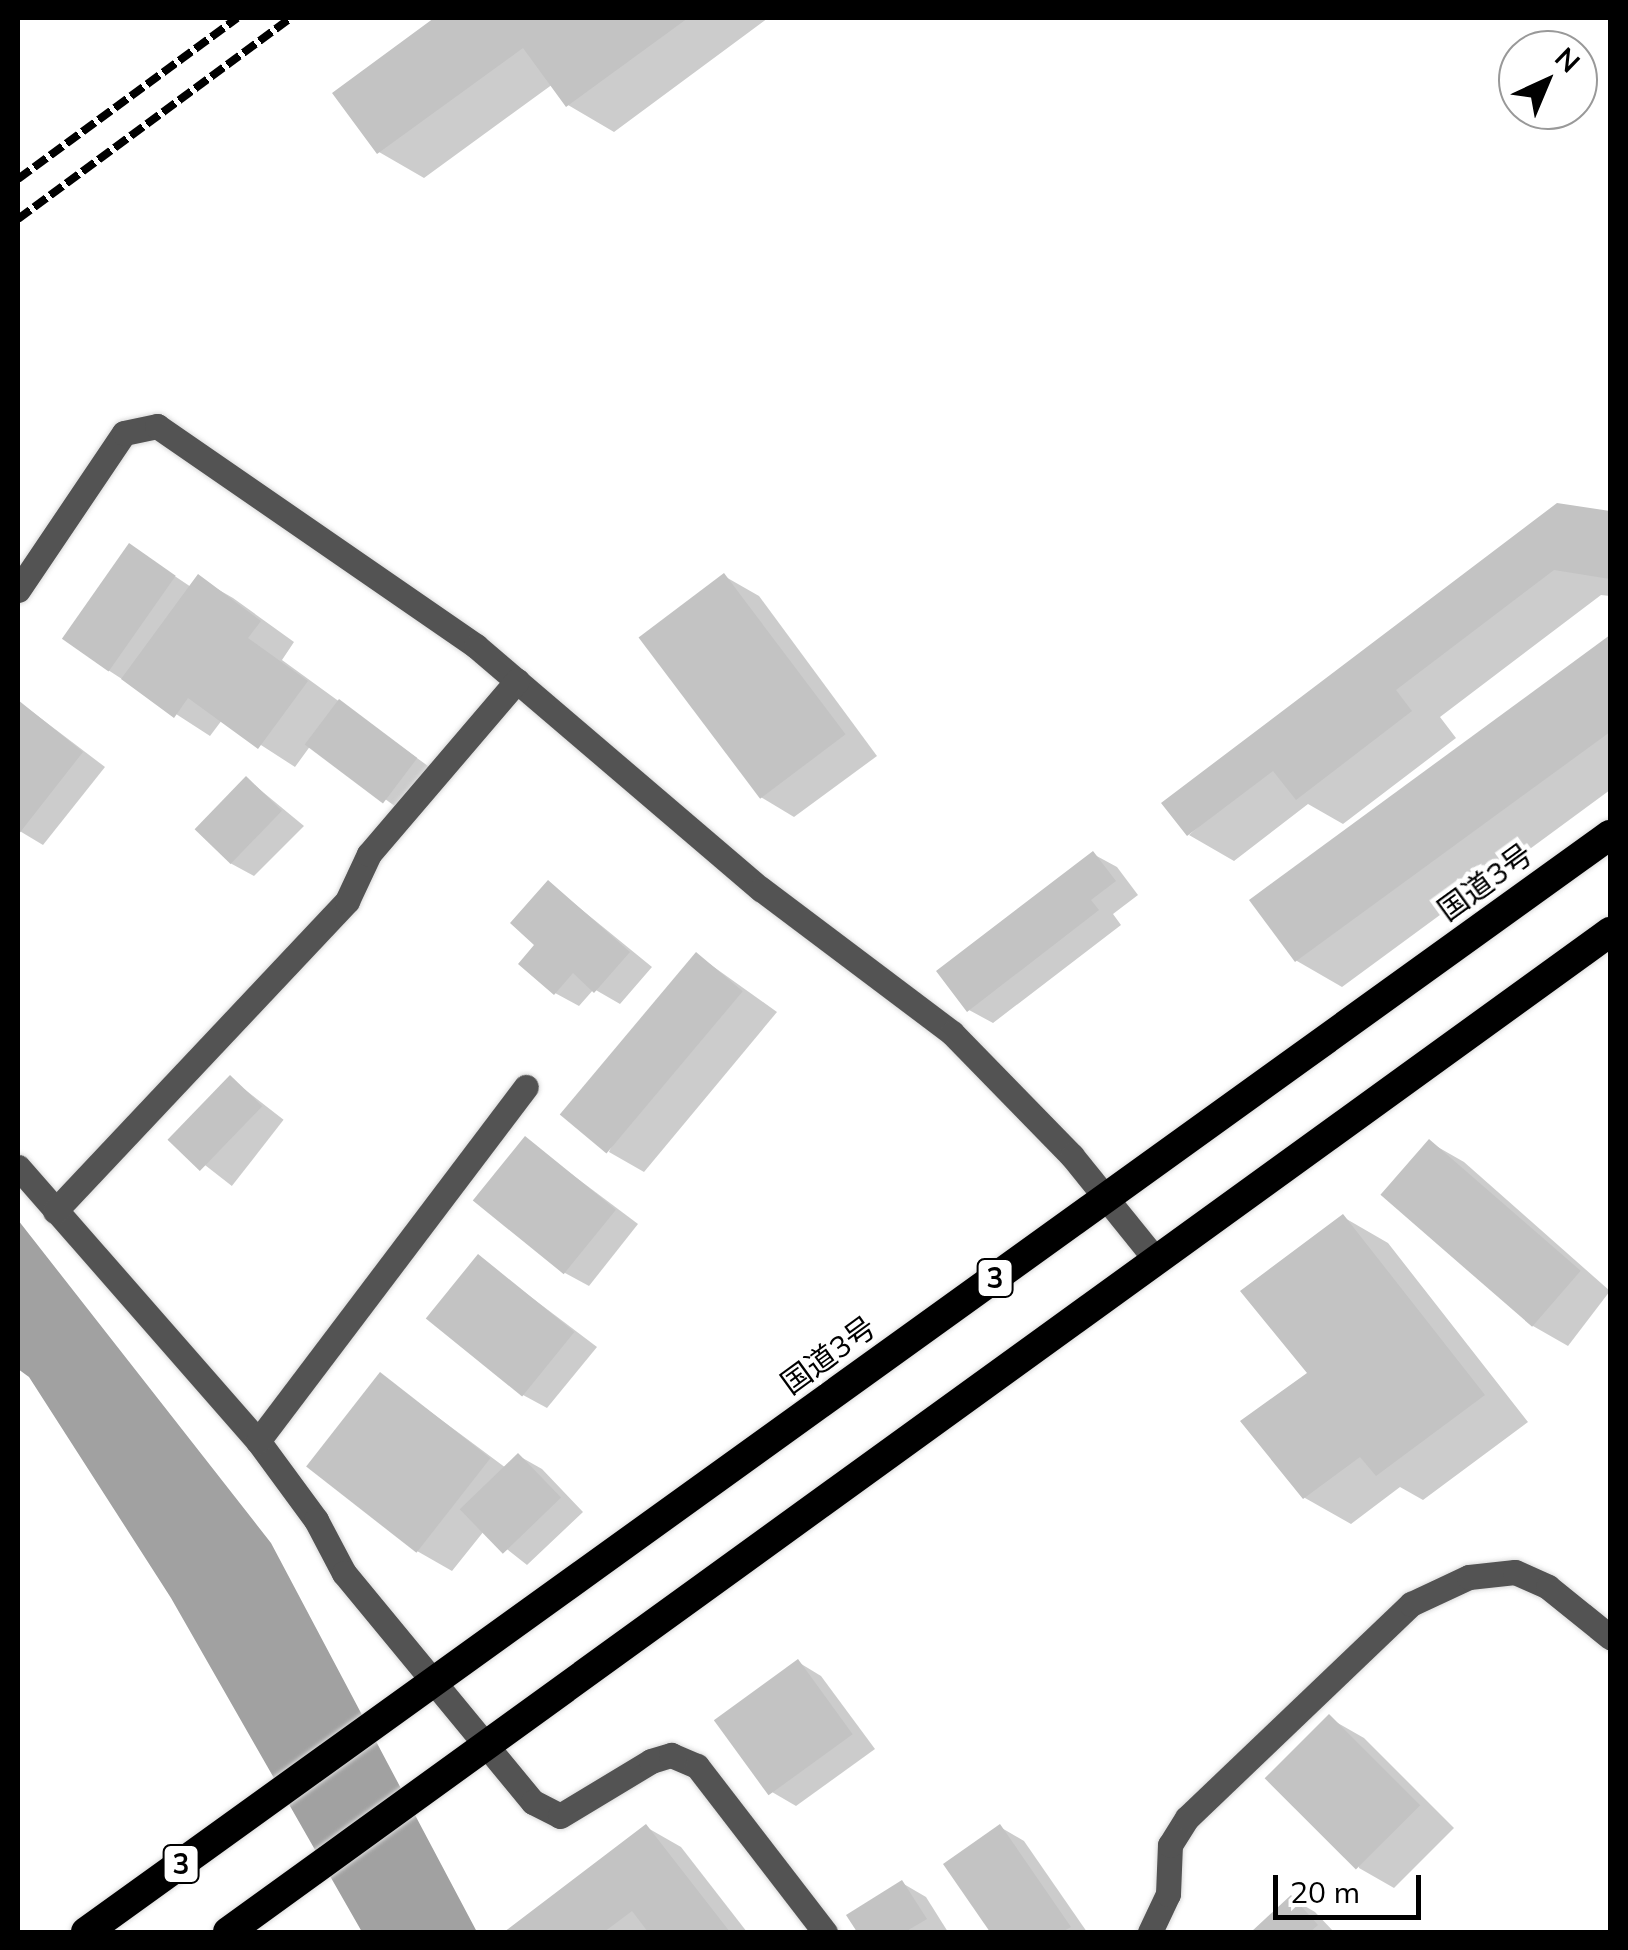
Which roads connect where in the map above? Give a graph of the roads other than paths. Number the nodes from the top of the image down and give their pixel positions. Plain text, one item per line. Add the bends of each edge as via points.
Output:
1 (18, 590) edge
2 (517, 681) junction
3 (1610, 835) edge
4 (1610, 932) edge
5 (526, 1087) dead end
6 (18, 1167) edge
7 (1106, 1198) junction
8 (56, 1211) junction
9 (1155, 1259) junction
10 (258, 1441) junction
11 (1610, 1638) edge
12 (434, 1681) junction
13 (481, 1746) junction
14 (86, 1932) edge
15 (228, 1932) edge
16 (825, 1932) edge
17 (1150, 1932) edge

1 - 2 street via 124,433 158,426
2 - 7 street via 761,889 952,1034
2 - 8 street via 369,854 346,901
3 - 7 highway, 国道3号 / 3
4 - 9 highway
5 - 10 street
6 - 8 street
7 - 9 street
7 - 12 highway, 国道3号 / 3
8 - 10 street
9 - 13 highway
10 - 12 street via 316,1520 344,1573
11 - 17 street via 1548,1587 1515,1572 1469,1577 1411,1604 1187,1818 1170,1845 1168,1894
12 - 13 street
12 - 14 highway, 国道3号 / 3
13 - 15 highway
13 - 16 street via 533,1802 560,1816 650,1761 671,1756 698,1766

